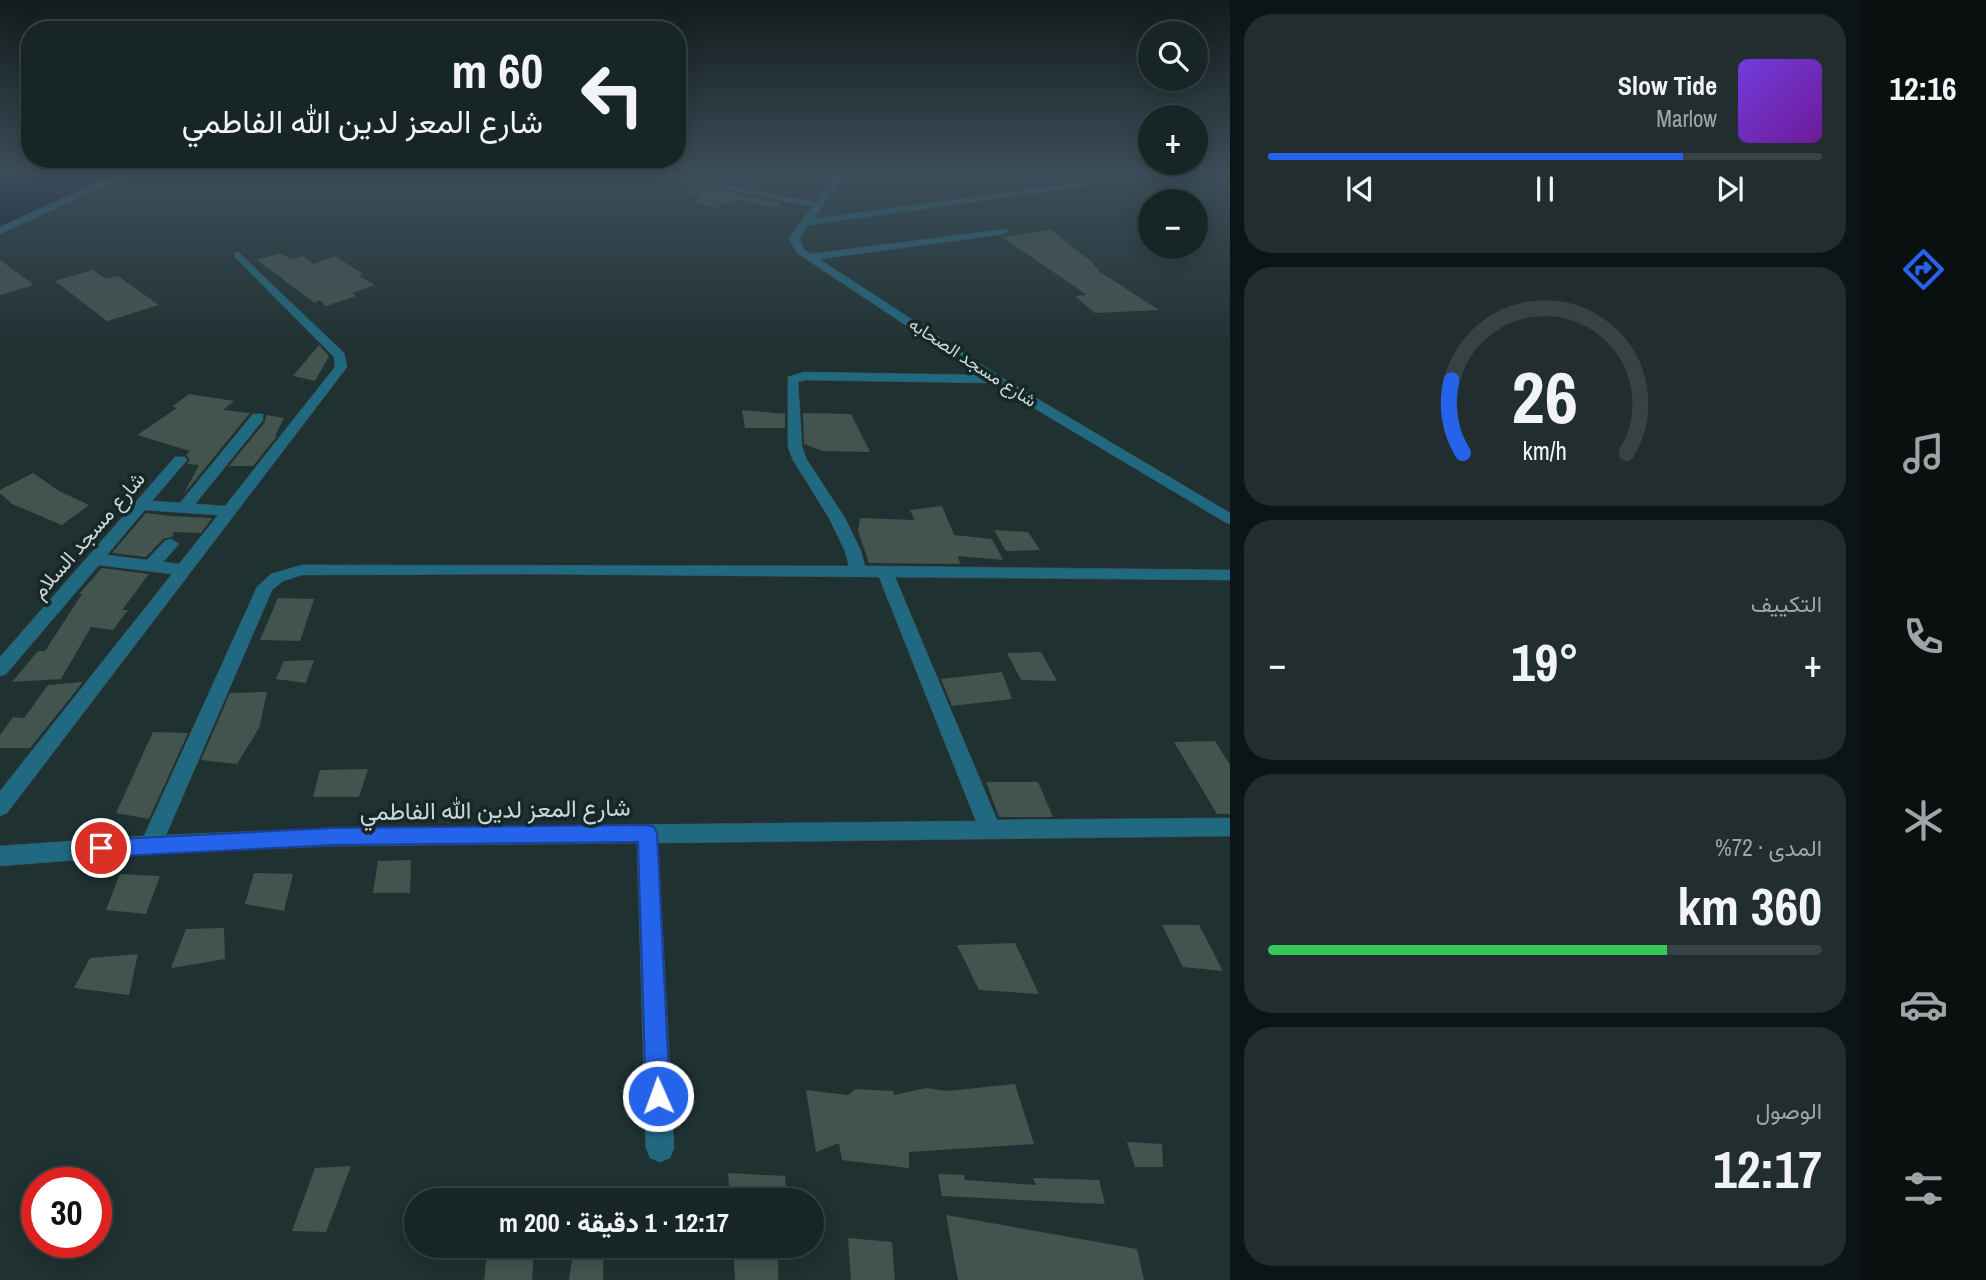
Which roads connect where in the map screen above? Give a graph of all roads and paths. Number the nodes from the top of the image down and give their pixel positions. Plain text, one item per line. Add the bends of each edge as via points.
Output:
1 (800, 232) edge
2 (1004, 232) dead end
3 (238, 255) dead end
4 (810, 257) junction
5 (995, 379) junction
6 (258, 417) dead end
7 (180, 460) dead end
8 (141, 505) junction
9 (184, 508) junction
10 (229, 511) junction
11 (1230, 519) edge
12 (171, 544) dead end
13 (94, 559) junction
14 (151, 566) junction
15 (182, 570) junction
16 (858, 570) junction
17 (884, 570) junction
18 (1230, 575) edge
19 (0, 669) edge
20 (0, 807) edge
21 (1230, 827) edge
22 (990, 830) junction
23 (647, 833) junction
24 (151, 845) junction
25 (0, 856) edge
26 (660, 1148) dead end

1 - 4 street via 794,243
2 - 4 street
3 - 10 street via 341,361 336,375
4 - 5 street, شارع مسجد الصحابه
5 - 11 street, شارع مسجد الصحابه
5 - 16 street via 804,376 792,380 795,447 837,518
6 - 9 street
7 - 8 street, شارع مسجد السلام
8 - 9 street
8 - 13 street, شارع مسجد السلام
9 - 10 street
10 - 15 street
12 - 14 street
13 - 14 street
13 - 19 street, شارع مسجد السلام
14 - 15 street
15 - 20 street
16 - 17 street
16 - 24 street via 285,573 265,587
17 - 18 street
17 - 22 street
21 - 22 street
22 - 23 street, شارع المعز لدين الله الفاطمي
23 - 24 street, شارع المعز لدين الله الفاطمي via 333,836
23 - 26 street
24 - 25 street, شارع المعز لدين الله الفاطمي

